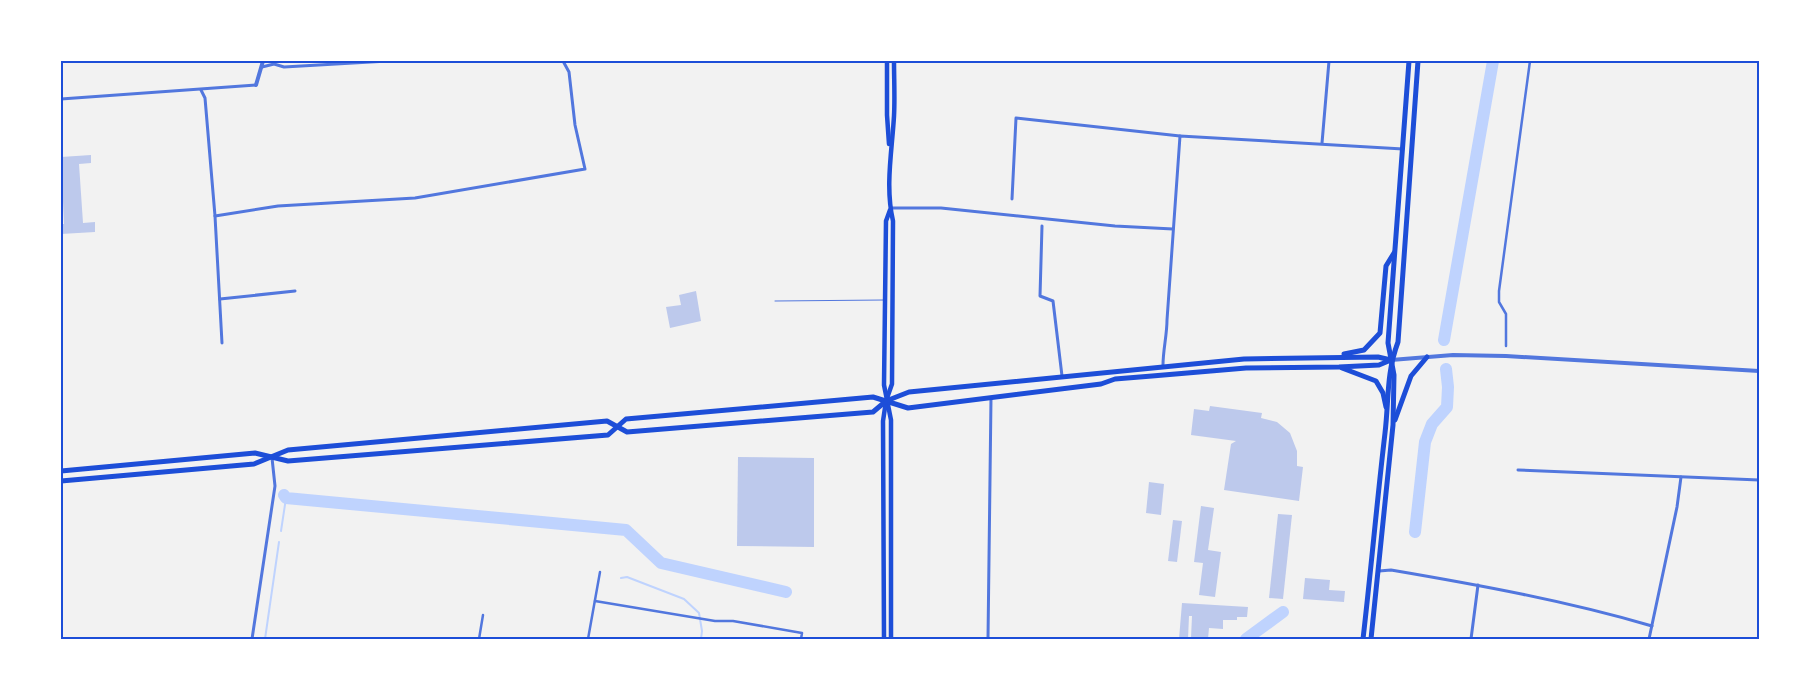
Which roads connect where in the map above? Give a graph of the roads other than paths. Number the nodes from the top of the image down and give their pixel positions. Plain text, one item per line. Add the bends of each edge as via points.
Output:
1 (263, 61) edge
2 (388, 61) edge
3 (563, 61) edge
4 (887, 61) edge
5 (894, 61) edge
6 (1329, 61) edge
7 (1409, 61) edge
8 (1418, 61) edge
9 (1530, 61) edge
10 (262, 67) junction
11 (256, 85) joint
12 (201, 90) junction
13 (61, 99) edge
14 (1180, 136) junction
15 (1322, 144) junction
16 (1403, 149) junction
17 (890, 158) junction
18 (1012, 199) dead end
19 (890, 208) junction
20 (215, 216) junction
21 (1042, 226) dead end
22 (1173, 229) junction
23 (1395, 250) junction
24 (295, 292) dead end
25 (220, 299) junction
26 (885, 300) junction
27 (774, 301) dead end
28 (222, 343) dead end
29 (1506, 346) dead end
30 (1334, 357) junction
31 (1427, 357) junction
32 (1391, 360) junction
33 (1163, 365) junction
34 (1339, 368) junction
35 (1759, 372) edge
36 (1062, 376) junction
37 (991, 398) junction
38 (886, 401) junction
39 (1387, 414) junction
40 (1393, 425) junction
41 (616, 426) junction
42 (272, 458) junction
43 (1518, 470) dead end
44 (61, 471) edge
45 (1680, 477) junction
46 (1759, 480) edge
47 (61, 481) edge
48 (1379, 571) junction
49 (600, 572) dead end
50 (1478, 585) junction
51 (594, 601) junction
52 (483, 615) dead end
53 (1652, 626) junction
54 (252, 639) edge
55 (479, 639) edge
56 (588, 639) edge
57 (801, 639) edge
58 (884, 639) edge
59 (891, 639) edge
60 (988, 639) edge
61 (1363, 639) edge
62 (1371, 639) edge
63 (1471, 639) edge
64 (1649, 639) edge

1 - 10 street
2 - 10 street
3 - 20 street via 569,72 575,125 586,169 415,198 278,206
4 - 17 main road
5 - 17 main road
6 - 15 street
7 - 16 main road
8 - 32 main road via 1398,342
9 - 29 street via 1498,291 1499,302 1506,314
10 - 11 street
11 - 12 street
12 - 13 street
12 - 20 street via 205,98
14 - 15 street
14 - 18 street via 1016,118
14 - 22 street
15 - 16 street
16 - 23 main road
17 - 19 main road
19 - 22 street via 941,208
19 - 26 main road via 886,221
19 - 38 main road via 893,221 892,384
20 - 25 street
21 - 36 street via 1040,296 1053,301
22 - 33 street
23 - 30 main road via 1386,266 1380,334 1364,350
23 - 32 main road via 1388,343
24 - 25 street
25 - 28 street
26 - 27 lane
26 - 38 main road
30 - 32 main road
30 - 33 main road
31 - 32 street
31 - 35 street via 1506,356
31 - 40 main road via 1410,376
32 - 34 main road
32 - 39 main road
32 - 40 main road via 1394,375
33 - 36 main road
34 - 37 main road via 1246,368 1115,379 1101,384
34 - 39 main road via 1376,381 1383,393
36 - 38 main road via 908,392
37 - 38 main road via 908,408
37 - 60 street
38 - 41 main road via 873,397 626,419
38 - 41 main road via 873,412 627,432
38 - 58 main road via 883,421
38 - 59 main road via 891,420
39 - 61 main road
40 - 48 main road
41 - 42 main road via 607,421 588,422 288,450
41 - 42 main road via 608,435 288,461
42 - 44 main road via 255,453
42 - 47 main road via 254,464
42 - 54 street via 275,486
43 - 45 street
45 - 46 street
45 - 53 street via 1677,507
48 - 50 street via 1391,570
48 - 62 main road
49 - 51 street
50 - 53 street via 1604,612
50 - 63 street
51 - 56 street
51 - 57 street via 802,633
52 - 55 street
53 - 64 street

